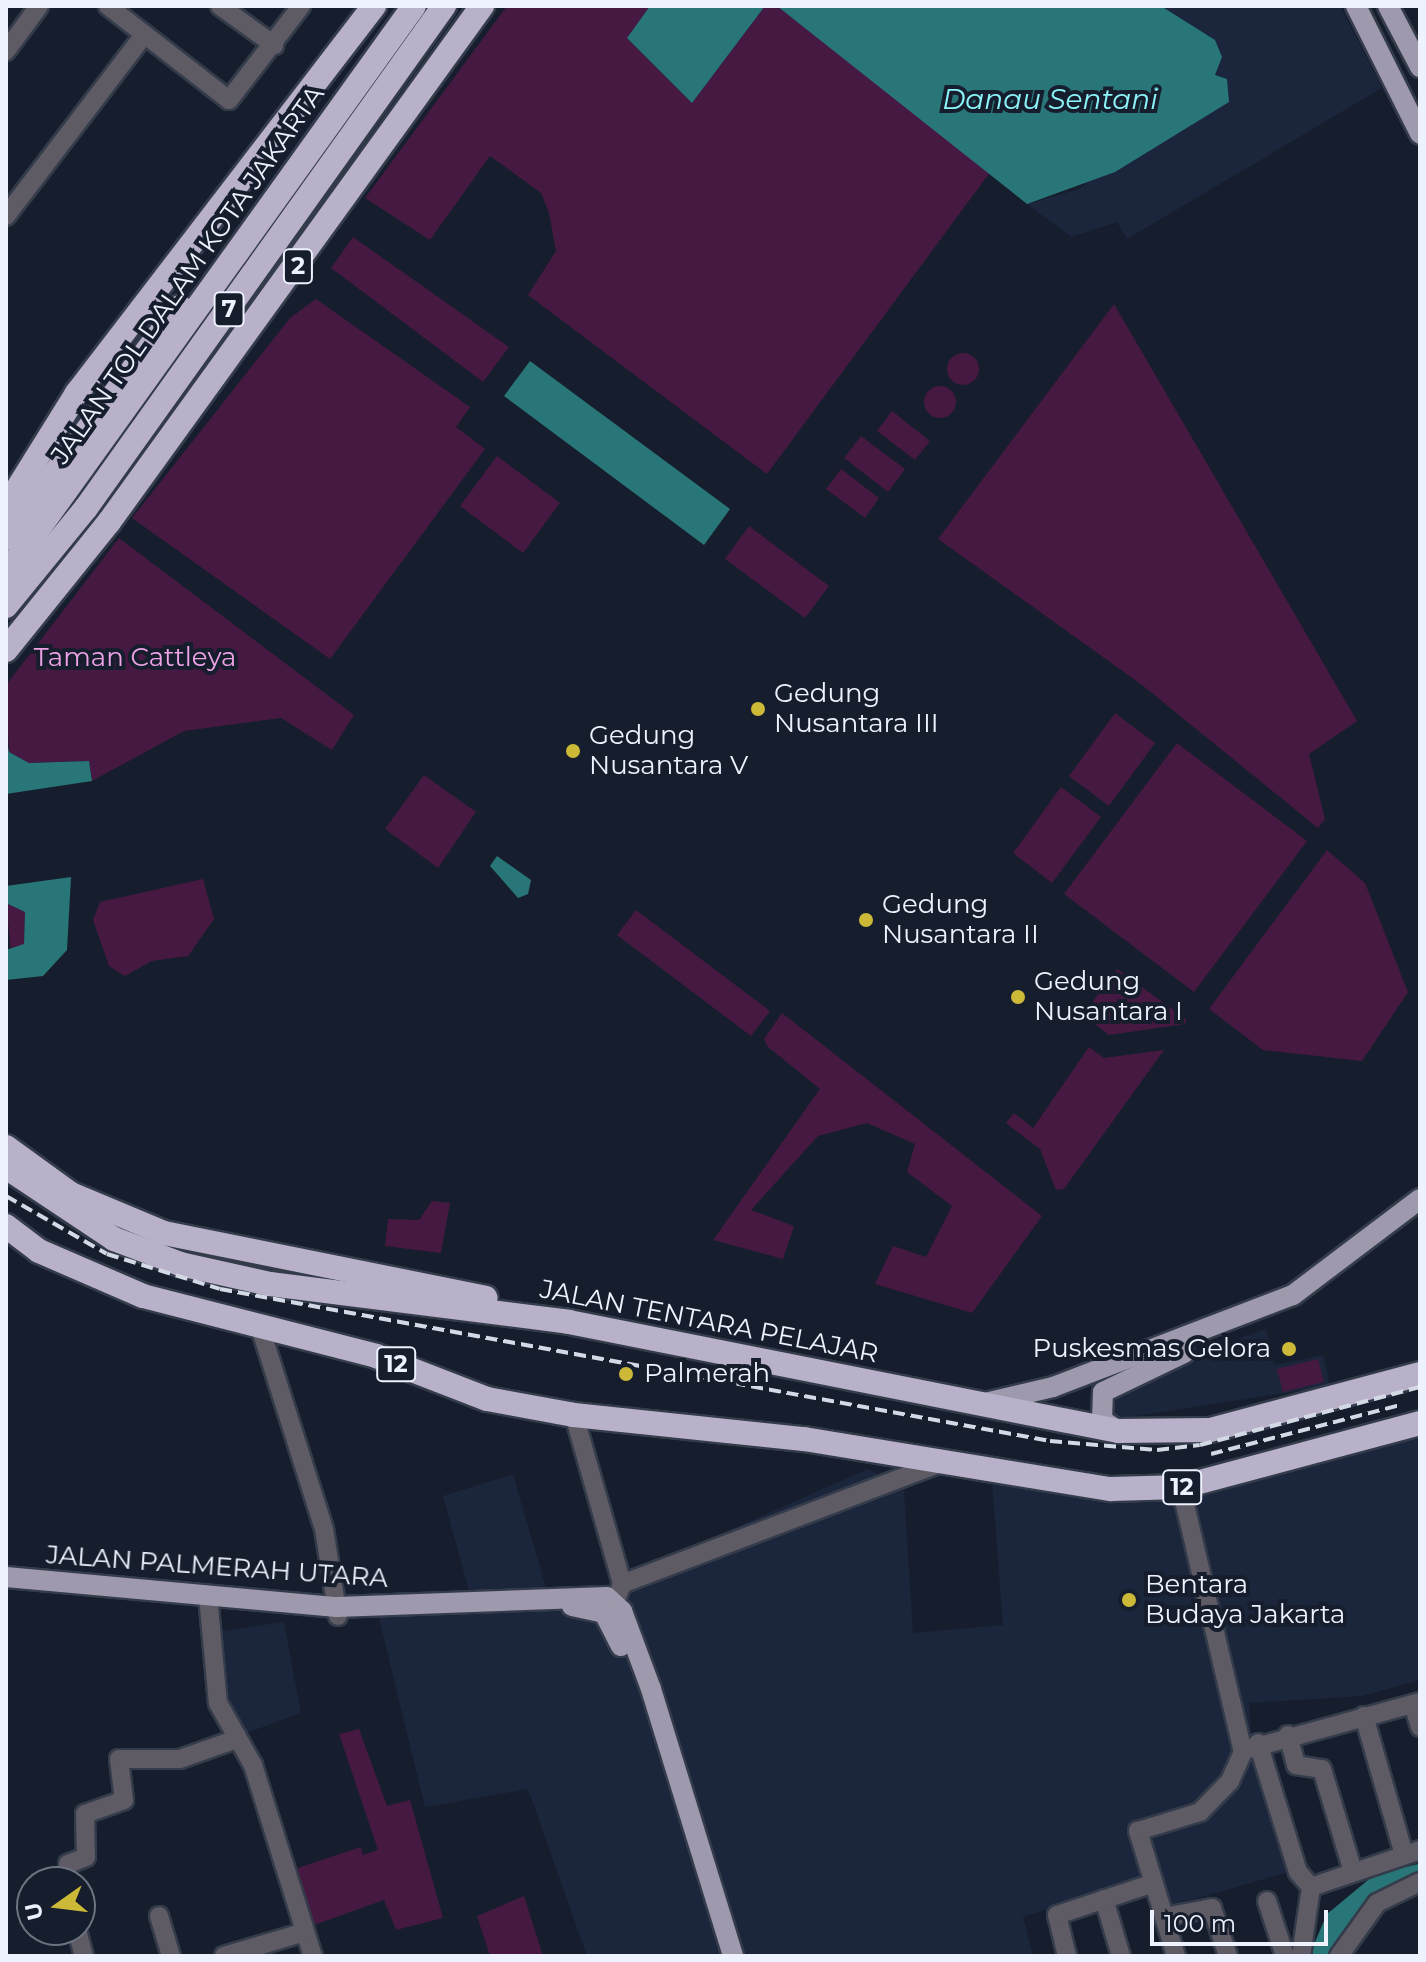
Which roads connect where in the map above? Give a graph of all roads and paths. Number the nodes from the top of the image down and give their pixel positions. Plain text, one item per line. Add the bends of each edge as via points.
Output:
1 (39, 6) edge
2 (108, 6) edge
3 (220, 6) edge
4 (301, 6) edge
5 (374, 6) edge
6 (414, 6) edge
7 (444, 6) edge
8 (482, 6) edge
9 (1356, 6) edge
10 (1388, 6) edge
11 (129, 13) edge
12 (143, 36) junction
13 (9, 41) edge
14 (274, 45) junction
15 (1420, 67) edge
16 (1420, 134) edge
17 (318, 138) junction
18 (6, 216) edge
19 (6, 507) edge
20 (6, 538) edge
21 (6, 574) edge
22 (6, 606) edge
23 (6, 650) edge
24 (6, 1147) edge
25 (6, 1167) edge
26 (42, 1186) junction
27 (1420, 1199) edge
28 (1420, 1213) edge
29 (6, 1226) edge
30 (259, 1324) junction
31 (1420, 1374) edge
32 (985, 1403) junction
33 (574, 1415) junction
34 (1420, 1423) edge
35 (1118, 1431) junction
36 (938, 1464) junction
37 (1181, 1487) junction
38 (6, 1577) edge
39 (6, 1586) edge
40 (618, 1594) junction
41 (122, 1595) junction
42 (208, 1602) junction
43 (521, 1603) junction
44 (338, 1611) junction
45 (1417, 1703) edge
46 (1364, 1716) junction
47 (1420, 1727) edge
48 (1288, 1735) junction
49 (234, 1740) junction
50 (1250, 1748) junction
51 (1412, 1852) edge
52 (68, 1864) dead end
53 (1353, 1872) junction
54 (1420, 1882) edge
55 (1154, 1883) junction
56 (1311, 1887) junction
57 (1104, 1899) junction
58 (1267, 1901) dead end
59 (159, 1916) dead end
60 (1164, 1917) junction
61 (305, 1932) junction
62 (171, 1956) edge
63 (224, 1956) edge
64 (313, 1956) edge
65 (722, 1956) edge
66 (733, 1956) edge
67 (1067, 1956) edge
68 (1121, 1956) edge
69 (1176, 1956) edge
70 (1228, 1956) edge
71 (1285, 1956) edge
72 (1301, 1956) edge
73 (1339, 1956) edge

1 - 13 street
2 - 11 street
3 - 14 street
4 - 14 street
5 - 19 highway via 77,393
6 - 17 highway, JALAN TOL DALAM KOTA JAKARTA / 7
7 - 22 highway, JALAN TOL DALAM KOTA JAKARTA / 7 via 86,508
8 - 23 highway, 2 via 118,510
9 - 16 main road
10 - 15 main road
11 - 12 street
12 - 14 street via 229,100
12 - 18 street
17 - 20 highway via 267,194
17 - 21 highway, JALAN TOL DALAM KOTA JAKARTA / 7
24 - 26 highway
25 - 26 highway, JALAN TENTARA PELAJAR / 12
26 - 32 highway, JALAN TENTARA PELAJAR / 12 via 114,1239 180,1264 270,1284 569,1322
27 - 32 main road via 1293,1295 1053,1387
28 - 35 main road via 1297,1303 1111,1386 1099,1410
29 - 30 highway, 12 via 39,1251 143,1296
30 - 33 highway, 12 via 376,1356 487,1399
30 - 44 street via 324,1529
31 - 35 highway, JALAN TENTARA PELAJAR / 12 via 1222,1428
32 - 35 highway, JALAN TENTARA PELAJAR / 12
33 - 36 highway, 12 via 804,1439
33 - 40 street
34 - 37 highway, 12
36 - 37 highway, 12 via 1111,1489
36 - 40 street
37 - 50 street
38 - 41 main road, JALAN PALMERAH UTARA
39 - 41 main road, JALAN PALMERAH UTARA
40 - 43 main road, JALAN PALMERAH UTARA
40 - 66 main road
41 - 42 main road, JALAN PALMERAH UTARA
42 - 44 main road, JALAN PALMERAH UTARA
42 - 49 street via 218,1703
43 - 44 main road, JALAN PALMERAH UTARA
43 - 65 main road, JALAN PALMERAH UTARA via 591,1605 616,1632
45 - 46 street
45 - 47 street
46 - 48 street
46 - 51 street
48 - 50 street
48 - 53 street via 1296,1765 1322,1769
49 - 52 street via 180,1759 119,1759 124,1800 85,1814 86,1857
49 - 61 street via 253,1765
50 - 55 street via 1230,1781 1200,1812 1138,1831
50 - 56 street via 1298,1872
51 - 53 street
53 - 56 street
54 - 73 street via 1377,1903
55 - 57 street
55 - 60 street
56 - 72 street
57 - 67 street via 1057,1915
57 - 68 street
58 - 71 street
59 - 62 street
60 - 69 street
60 - 70 street via 1212,1908
61 - 63 street
61 - 64 street

